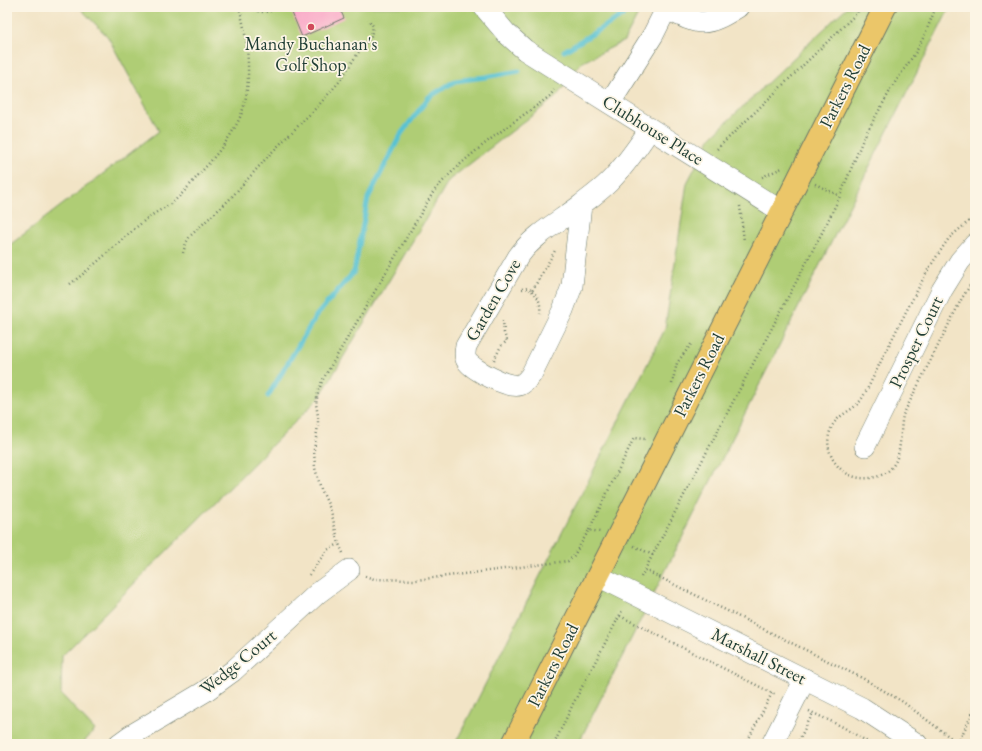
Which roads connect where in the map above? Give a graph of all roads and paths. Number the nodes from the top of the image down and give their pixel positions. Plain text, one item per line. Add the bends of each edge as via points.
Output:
1 (239, 7) edge
2 (251, 7) edge
3 (280, 7) edge
4 (484, 7) edge
5 (761, 7) edge
6 (860, 7) edge
7 (885, 7) edge
8 (936, 7) edge
9 (667, 8) edge
10 (746, 9) edge
11 (368, 19) dead end
12 (566, 75) junction
13 (610, 103) junction
14 (650, 129) junction
15 (715, 151) dead end
16 (799, 177) junction
17 (748, 190) junction
18 (840, 196) junction
19 (581, 205) junction
20 (781, 211) junction
21 (745, 242) dead end
22 (975, 244) edge
23 (183, 253) dead end
24 (70, 284) dead end
25 (696, 339) dead end
26 (670, 389) dead end
27 (648, 434) dead end
28 (865, 446) dead end
29 (589, 530) junction
30 (616, 539) junction
31 (339, 544) junction
32 (653, 555) junction
33 (349, 570) junction
34 (645, 570) junction
35 (598, 576) junction
36 (307, 577) dead end
37 (633, 593) junction
38 (620, 616) junction
39 (805, 679) junction
40 (772, 692) junction
41 (791, 705) junction
42 (975, 708) edge
43 (813, 713) junction
44 (111, 742) edge
45 (958, 743) edge
46 (95, 744) edge
47 (513, 744) edge
48 (554, 744) edge
49 (746, 744) edge
50 (772, 744) edge
51 (797, 744) edge
52 (871, 744) edge
53 (917, 744) edge

1 - 24 path via 244,25 247,87 243,108 230,135 214,157 171,203 145,220
2 - 3 path via 263,13
4 - 12 street, Clubhouse Place via 506,33 525,50
5 - 10 path
6 - 15 path via 856,14
7 - 16 main road, Parkers Road
8 - 18 path via 916,52 894,84 864,137
9 - 10 street via 703,22
9 - 13 street
11 - 23 path via 373,26 371,37 338,82 229,200 190,236
12 - 13 street, Clubhouse Place
12 - 31 path via 550,96 469,156 434,191 322,381 316,404 318,426 314,449 315,468 331,511
13 - 14 street, Clubhouse Place
14 - 17 street, Clubhouse Place
14 - 19 street, Garden Cove via 610,182
16 - 17 path via 782,168 763,177 756,177
16 - 18 path
16 - 20 main road, Parkers Road
17 - 20 street, Clubhouse Place
17 - 21 path via 739,203
18 - 32 path
19 - 19 street, Garden Cove via 572,286 566,304 531,375 520,385 511,386 471,366 466,360 466,346 518,257 535,237
20 - 30 main road, Parkers Road
22 - 28 street, Prosper Court via 960,261 942,290
25 - 26 path via 677,363
27 - 29 path via 645,439 634,438
29 - 30 path
29 - 33 path via 568,561 416,580 374,579
30 - 32 path
30 - 35 main road, Parkers Road
31 - 33 path
31 - 36 path via 327,550
32 - 34 path
33 - 44 street, Wedge Court via 318,593 233,671 204,692 130,736
34 - 37 path
34 - 45 path via 864,679 903,702
35 - 37 street, Marshall Street
35 - 47 main road, Parkers Road
37 - 38 path
37 - 39 street, Marshall Street
38 - 40 path
38 - 48 path
39 - 41 street
39 - 53 street, Marshall Street via 862,708
40 - 41 path
40 - 49 path
41 - 43 path
41 - 50 street
42 - 45 path
43 - 51 path
43 - 52 path
44 - 46 path

